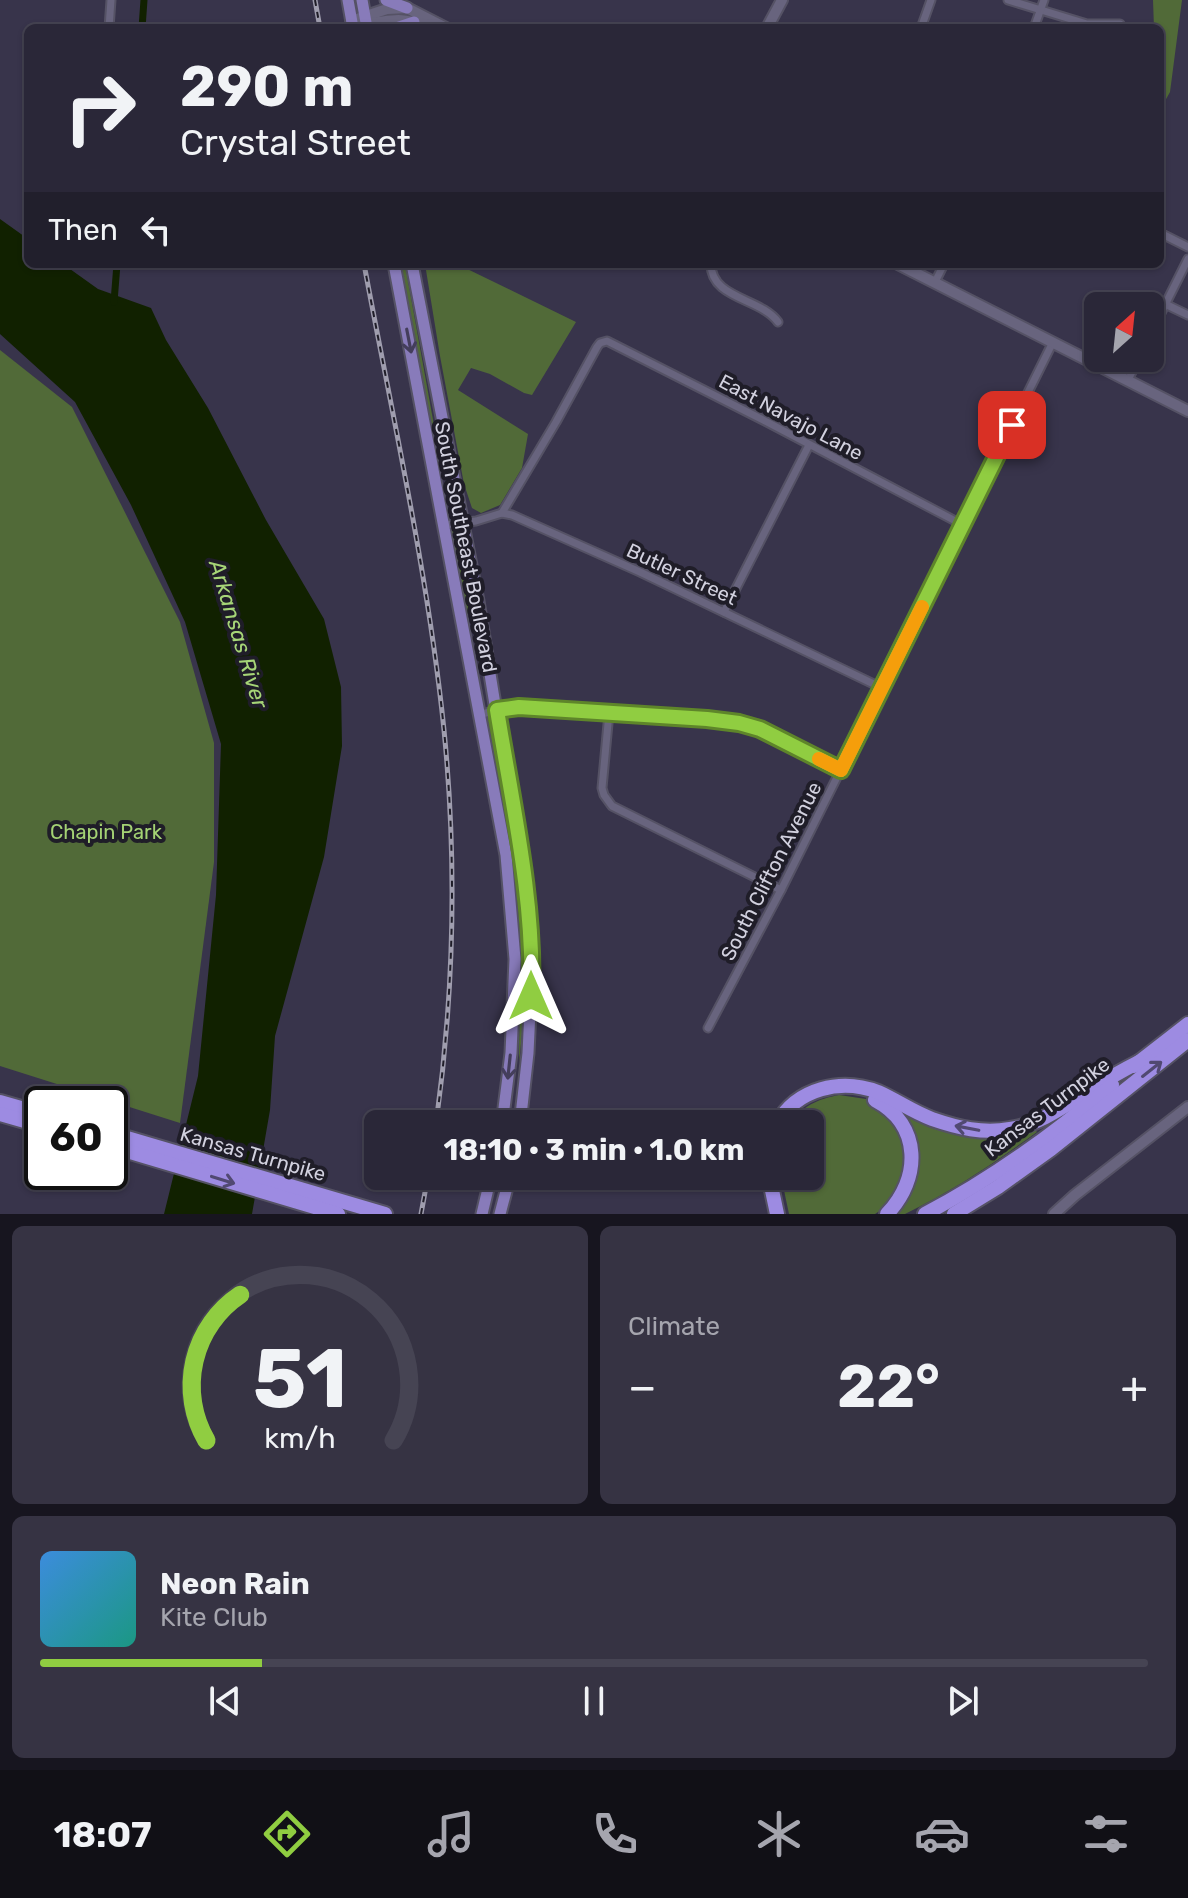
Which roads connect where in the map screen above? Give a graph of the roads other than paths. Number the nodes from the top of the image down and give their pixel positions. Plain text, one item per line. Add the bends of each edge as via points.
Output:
1 (111, 0) edge
2 (348, 0) edge
3 (362, 0) edge
4 (386, 0) edge
5 (782, 0) edge
6 (931, 0) edge
7 (1008, 0) edge
8 (1044, 0) edge
9 (407, 4) edge
10 (1040, 10) junction
11 (366, 22) edge
12 (414, 22) junction
13 (109, 24) edge
14 (352, 24) edge
15 (408, 24) edge
16 (423, 24) edge
17 (440, 24) edge
18 (769, 24) edge
19 (922, 24) edge
20 (1035, 24) edge
21 (1120, 24) dead end
22 (1164, 235) edge
23 (1188, 247) edge
24 (1188, 259) edge
25 (395, 268) edge
26 (413, 268) edge
27 (711, 268) edge
28 (906, 268) edge
29 (942, 268) edge
30 (711, 273) junction
31 (701, 276) dead end
32 (935, 282) junction
33 (1165, 304) joint
34 (1188, 315) edge
35 (778, 322) dead end
36 (1053, 342) junction
37 (1132, 372) edge
38 (1128, 380) junction
39 (1188, 411) edge
40 (809, 445) junction
41 (502, 513) junction
42 (463, 523) junction
43 (444, 525) junction
44 (963, 525) junction
45 (724, 612) junction
46 (882, 688) junction
47 (497, 710) junction
48 (609, 713) junction
49 (480, 714) junction
50 (841, 770) junction
51 (781, 890) junction
52 (1188, 1024) edge
53 (708, 1028) dead end
54 (1188, 1040) edge
55 (1139, 1062) junction
56 (0, 1102) edge
57 (1188, 1107) edge
58 (24, 1109) edge
59 (504, 1110) edge
60 (522, 1110) edge
61 (787, 1110) edge
62 (797, 1110) edge
63 (0, 1114) edge
64 (24, 1121) edge
65 (128, 1141) edge
66 (128, 1148) edge
67 (149, 1151) junction
68 (998, 1187) junction
69 (488, 1190) edge
70 (506, 1190) edge
71 (772, 1190) edge
72 (779, 1190) edge
73 (320, 1202) junction
74 (338, 1214) edge
75 (385, 1214) edge
76 (482, 1214) edge
77 (500, 1214) edge
78 (777, 1214) edge
79 (783, 1214) edge
80 (887, 1214) edge
81 (925, 1214) edge
82 (954, 1214) edge
83 (961, 1214) edge
84 (1054, 1214) edge

1 - 13 street
2 - 14 main road
3 - 11 main road
4 - 9 main road
5 - 18 street
6 - 19 street
7 - 10 street
8 - 10 street
9 - 11 street
9 - 17 street
10 - 20 street
10 - 21 street via 1087,24
11 - 12 street
11 - 14 street
12 - 15 main road
12 - 16 street
22 - 23 street
24 - 33 street
25 -> 43 main road, South Southeast Boulevard
26 - 42 main road, South Southeast Boulevard
27 - 30 street
28 - 32 street
29 - 32 street
30 - 31 street
30 - 35 street via 719,285 772,313
32 - 36 street
33 - 34 street
36 - 38 street
36 - 44 street, South Clifton Avenue
37 - 38 street
38 - 39 street
40 - 41 street, East Navajo Lane via 603,341
40 - 44 street, East Navajo Lane
40 - 45 street
41 - 42 street
41 - 45 street, Butler Street
42 - 43 street
42 - 47 main road, South Southeast Boulevard
43 - 49 main road, South Southeast Boulevard
44 - 46 street, South Clifton Avenue
45 - 46 street, Butler Street
46 - 50 street, South Clifton Avenue
47 - 48 street
47 - 49 street
47 - 60 main road, South Southeast Boulevard via 532,968
48 - 50 street via 748,725
48 - 51 street via 602,788 612,806
49 -> 59 main road, South Southeast Boulevard via 506,855 515,959
50 - 51 street, South Clifton Avenue
51 - 53 street, South Clifton Avenue
52 - 55 highway, Kansas Turnpike
68 -> 54 highway, Kansas Turnpike
55 -> 61 highway via 1058,1111 1012,1129 962,1128 880,1093 846,1085 809,1094
55 - 81 highway, Kansas Turnpike via 1019,1156
56 - 58 highway
57 - 84 street
62 - 80 highway via 814,1097 841,1091 870,1097 894,1113 907,1135 912,1161 906,1189
63 - 64 highway
65 - 67 highway, Kansas Turnpike
66 - 67 highway, Kansas Turnpike
67 - 73 highway, Kansas Turnpike
68 - 82 highway, Kansas Turnpike
68 - 83 highway
69 - 76 main road
70 - 77 main road
71 - 78 highway
72 - 79 highway
73 - 74 highway, Kansas Turnpike
73 - 75 highway, Kansas Turnpike

